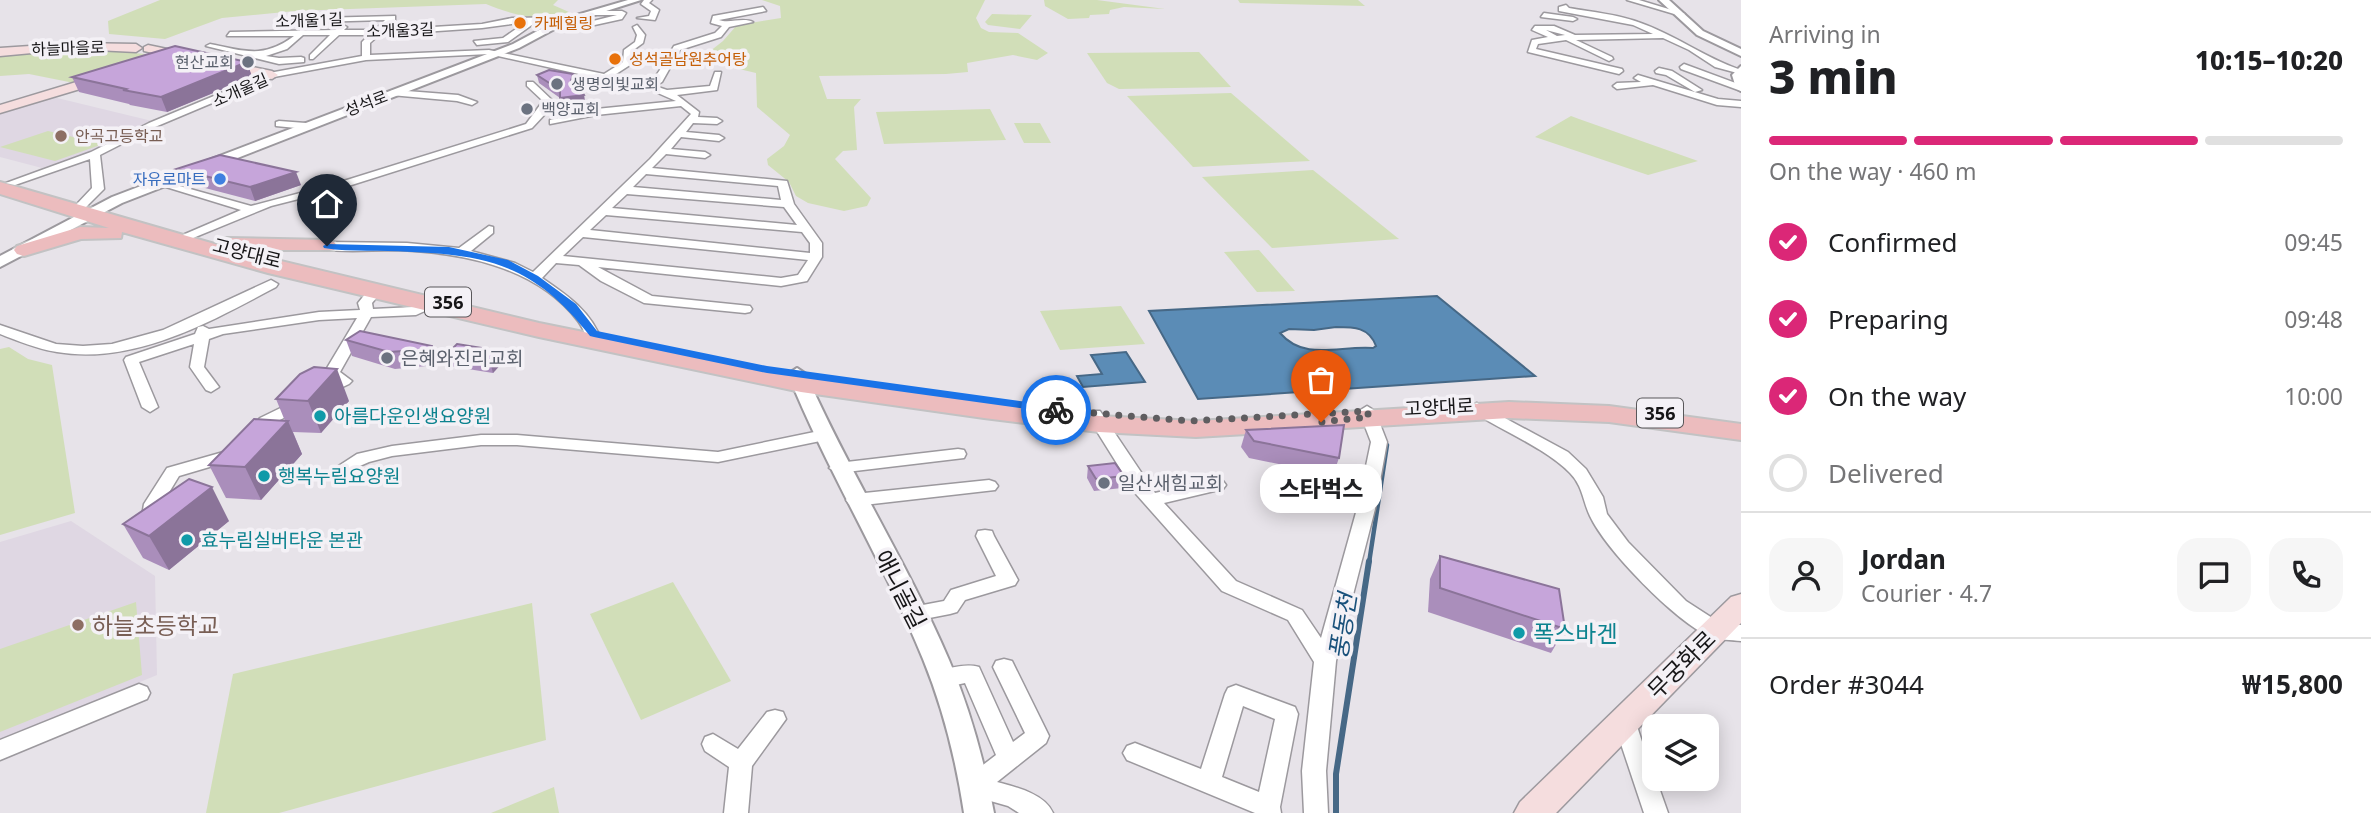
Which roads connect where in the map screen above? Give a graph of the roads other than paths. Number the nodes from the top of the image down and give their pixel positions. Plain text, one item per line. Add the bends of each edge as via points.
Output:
1 (637, 0) edge
2 (648, 0) edge
3 (1631, 0) edge
4 (1662, 0) edge
5 (1566, 7) dead end
6 (763, 9) dead end
7 (593, 13) junction
8 (1681, 14) junction
9 (1544, 15) dead end
10 (467, 18) dead end
11 (353, 19) junction
12 (312, 20) dead end
13 (534, 20) junction
14 (567, 20) junction
15 (1624, 20) junction
16 (749, 22) dead end
17 (243, 23) dead end
18 (482, 26) junction
19 (584, 26) junction
20 (727, 26) junction
21 (339, 30) junction
22 (599, 30) dead end
23 (1628, 31) dead end
24 (303, 32) junction
25 (376, 32) junction
26 (267, 33) junction
27 (230, 34) junction
28 (470, 35) dead end
29 (1661, 36) junction
30 (1640, 37) junction
31 (1560, 38) junction
32 (1576, 38) junction
33 (464, 43) junction
34 (210, 46) junction
35 (233, 50) junction
36 (0, 52) edge
37 (458, 53) junction
38 (495, 53) junction
39 (1741, 53) edge
40 (183, 54) junction
41 (366, 54) junction
42 (257, 56) junction
43 (313, 57) junction
44 (1609, 60) dead end
45 (150, 64) edge
46 (227, 65) junction
47 (1684, 67) dead end
48 (1619, 71) dead end
49 (1659, 71) dead end
50 (124, 72) edge
51 (718, 74) dead end
52 (272, 75) junction
53 (1740, 76) edge
54 (606, 77) junction
55 (1638, 78) dead end
56 (530, 84) dead end
57 (1655, 84) junction
58 (647, 86) junction
59 (1617, 86) dead end
60 (394, 93) junction
61 (668, 93) junction
62 (472, 102) dead end
63 (684, 103) junction
64 (1739, 104) edge
65 (0, 109) edge
66 (626, 111) junction
67 (573, 117) junction
68 (641, 120) dead end
69 (693, 120) junction
70 (717, 121) dead end
71 (553, 122) dead end
72 (279, 124) dead end
73 (585, 124) dead end
74 (306, 126) junction
75 (680, 134) junction
76 (719, 138) dead end
77 (664, 151) junction
78 (95, 154) junction
79 (705, 155) dead end
80 (645, 171) junction
81 (158, 183) junction
82 (4, 184) edge
83 (625, 190) junction
84 (788, 204) junction
85 (252, 210) junction
86 (89, 211) junction
87 (603, 211) junction
88 (804, 229) junction
89 (489, 230) dead end
90 (580, 233) junction
91 (175, 237) junction
92 (209, 244) junction
93 (327, 246) junction
94 (24, 250) junction
95 (462, 251) junction
96 (816, 257) junction
97 (553, 259) junction
98 (0, 262) edge
99 (583, 263) junction
100 (307, 271) junction
101 (274, 276) junction
102 (534, 278) junction
103 (375, 292) junction
104 (433, 304) junction
105 (745, 309) dead end
106 (367, 313) junction
107 (203, 328) junction
108 (0, 329) edge
109 (595, 338) junction
110 (127, 344) junction
111 (131, 360) junction
112 (799, 379) junction
113 (211, 387) dead end
114 (150, 407) dead end
115 (1477, 408) junction
116 (1368, 414) junction
117 (1609, 414) junction
118 (1097, 419) junction
119 (1741, 426) edge
120 (1741, 432) edge
121 (824, 435) junction
122 (1741, 446) edge
123 (958, 454) dead end
124 (346, 467) dead end
125 (838, 468) junction
126 (1217, 485) dead end
127 (989, 486) dead end
128 (855, 500) junction
129 (1152, 500) junction
130 (151, 516) edge
131 (985, 536) dead end
132 (1741, 605) edge
133 (914, 613) junction
134 (1728, 632) edge
135 (1325, 661) junction
136 (1004, 667) dead end
137 (942, 679) junction
138 (139, 693) dead end
139 (775, 719) dead end
140 (1624, 720) junction
141 (713, 744) dead end
142 (0, 750) edge
143 (1135, 753) dead end
144 (1009, 760) junction
145 (741, 763) junction
146 (1208, 783) junction
147 (974, 786) junction
148 (1268, 810) edge
149 (736, 813) edge
150 (978, 813) edge
151 (1041, 813) edge
152 (1316, 813) edge
153 (1532, 813) edge
154 (1656, 813) edge

1 - 7 street, 성석로
2 - 54 street via 645,4 655,10 652,18 639,23 639,43 628,50 627,63
3 - 8 street
4 - 8 street
5 - 15 street via 1562,9
6 - 20 street via 714,21
7 - 14 street, 성석로
7 - 19 street via 622,13
8 - 39 street via 1700,33
9 - 15 street
10 - 18 street
11 - 12 street, 소개울1길
11 - 21 street
11 - 25 street, 소개울1길 via 392,18
13 - 14 street, 소개울3길
13 - 18 street, 소개울3길
13 - 33 street via 498,42
14 - 19 street, 소개울3길
14 - 38 street, 성석로
15 - 29 street
16 - 20 street
17 - 27 street
18 - 25 street, 소개울3길
18 - 28 street
19 - 22 street, 소개울3길
20 - 58 street via 718,35 677,48 659,80
21 - 24 street, 소개울3길
21 - 25 street, 소개울3길
21 - 43 street
23 - 30 street
24 - 26 street, 소개울3길
24 - 42 street via 284,47
25 - 41 street, 소개울1길 via 366,42
26 - 27 street, 소개울3길
26 - 35 street via 253,44
27 - 34 street
29 - 30 street
29 - 53 street
30 - 32 street
31 - 32 street
31 - 32 street via 1535,28 1554,28
31 - 44 street
31 - 48 street via 1535,42 1531,50
33 - 37 street
33 - 41 street
34 - 35 street
34 - 40 street
35 - 42 street
36 - 40 main road, 하늘마을로 via 75,46
37 - 38 street, 소개울길
37 - 41 street, 소개울길
38 - 54 street, 소개울길
38 - 60 street, 성석로
40 - 45 main road
40 - 46 main road, 하늘마을로
41 - 43 street
41 - 52 street, 소개울길
42 - 43 street via 285,62
42 - 46 street
46 - 52 main road, 하늘마을로
47 - 53 street
49 - 64 street
50 - 65 main road, 하늘마을로
51 - 61 street via 714,88
52 - 78 street, 소개울길
54 - 58 street, 소개울길
55 - 57 street
56 - 85 street, 고양대로 via 548,101 529,126
57 - 59 street
57 - 64 street
58 - 61 street, 소개울길
60 - 62 street
60 - 74 street, 성석로
61 - 63 street
63 - 66 street
63 - 69 street via 695,112
66 - 67 street
66 - 68 street
67 - 71 street
67 - 73 street
69 - 70 street
69 - 75 street
72 - 74 street
74 - 81 street, 성석로
75 - 76 street
75 - 77 street
77 - 79 street
77 - 80 street
78 - 82 street, 소개울길
78 - 86 street via 98,189
80 - 83 street
80 - 84 street via 783,183
81 - 85 street
81 - 86 street, 성석로
82 - 86 main road, 고양대로
83 - 84 street
83 - 87 street
84 - 88 street
85 - 91 street, 고양대로
86 - 91 main road, 고양대로
86 - 94 street, 성석로
87 - 88 street
87 - 90 street
88 - 96 street via 816,243
89 - 95 street
90 - 96 street
90 - 97 street
91 - 92 main road, 고양대로 / 356
91 - 94 main road via 80,233
91 - 101 main road, 고양대로
92 - 93 main road
92 - 100 main road, 고양대로 / 356
93 - 95 street
93 - 100 main road via 296,257
94 - 98 street
95 - 102 street via 505,261
96 - 99 street via 802,278 781,282
97 - 99 street
97 - 102 street
99 - 105 street via 649,300
100 - 101 main road, 고양대로
100 - 103 main road, 고양대로
100 - 109 main road, 고양대로 / 356
101 - 107 street
102 - 109 street via 572,306
103 - 104 main road, 고양대로
103 - 106 street via 365,303
104 - 106 street via 416,311
104 - 109 main road, 고양대로
106 - 107 street via 221,330
106 - 130 street via 332,373 344,380 266,421 248,449 173,472 153,504
107 - 110 street
107 - 111 street
107 - 113 street via 197,368
108 - 110 street via 58,349
109 - 112 main road, 고양대로
110 - 111 street
111 - 114 street
112 - 118 main road, 고양대로
112 - 121 street, 애니골길
115 - 116 main road, 고양대로
115 - 117 main road, 고양대로
115 - 119 main road, 고양대로 / 356 via 1606,408
115 - 134 street via 1562,456 1580,472 1598,515 1648,578 1679,606
116 - 118 main road, 고양대로 via 1272,426 1196,429
116 - 135 street via 1379,442
117 - 120 main road, 고양대로
117 - 122 main road
118 - 129 street
121 - 124 street via 718,457 481,440 374,454
121 - 125 street, 애니골길
123 - 125 street
125 - 128 street, 애니골길
126 - 129 street
127 - 128 street
128 - 133 street, 애니골길
129 - 135 street via 1229,586 1295,615
131 - 133 street via 1008,580 958,595 950,607
132 - 134 main road, 무궁화로
133 - 137 street, 애니골길
134 - 140 main road, 무궁화로
135 - 152 street via 1314,771
136 - 144 street via 1038,736
137 - 144 street via 971,673
137 - 147 street, 애니골길 via 959,723
138 - 142 street
139 - 145 street
140 - 153 main road, 무궁화로
140 - 154 street
141 - 145 street
143 - 146 street
144 - 147 street
145 - 149 street
146 - 148 street
146 - 148 street via 1236,694 1287,714
147 - 150 street, 애니골길
147 - 151 street via 1014,797

